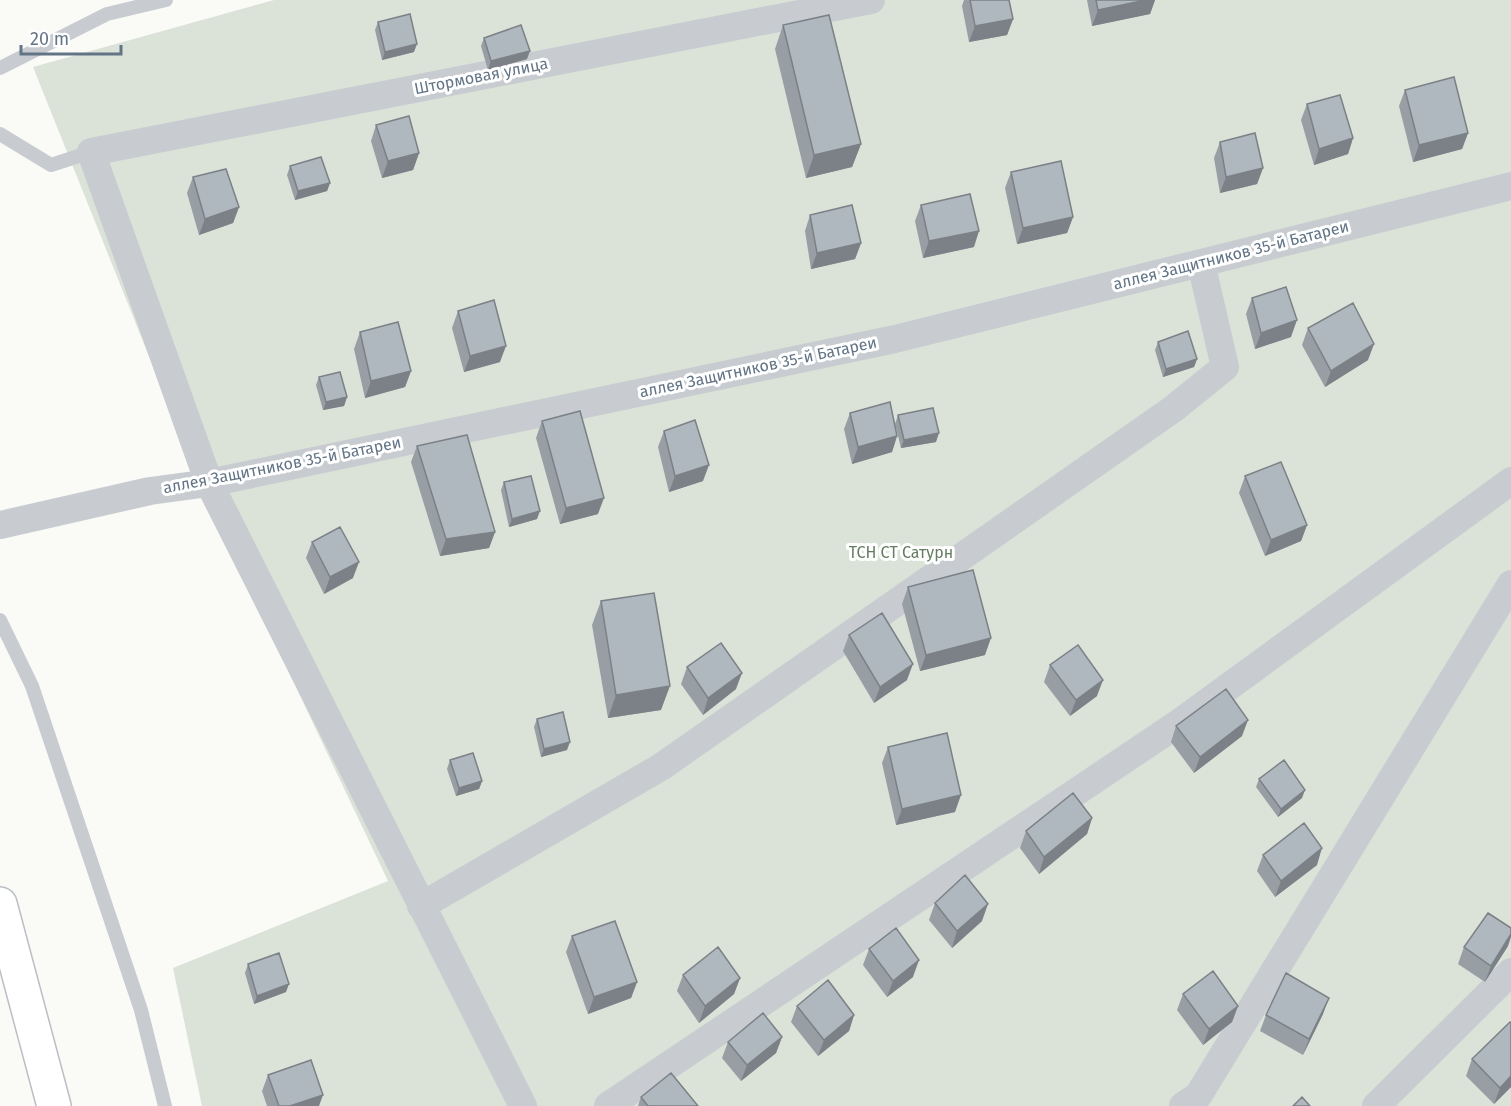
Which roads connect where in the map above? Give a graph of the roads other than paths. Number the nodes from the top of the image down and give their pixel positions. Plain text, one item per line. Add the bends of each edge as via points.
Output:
1 (166, 0) edge
2 (871, 0) edge
3 (0, 68) edge
4 (0, 134) edge
5 (91, 152) junction
6 (1511, 186) edge
7 (1201, 263) junction
8 (1511, 481) edge
9 (209, 483) junction
10 (0, 525) edge
11 (1511, 584) edge
12 (0, 620) edge
13 (0, 904) edge
14 (421, 906) junction
15 (1511, 972) edge
16 (54, 1106) edge
17 (165, 1106) edge
18 (523, 1106) edge
19 (608, 1106) edge
20 (1184, 1106) edge
21 (1376, 1106) edge

1 - 3 lane via 107,14
2 - 5 street, Штормовая улица
4 - 5 lane via 51,165
5 - 9 street
6 - 7 street, аллея Защитников 35-й Батареи
7 - 9 street, аллея Защитников 35-й Батареи via 895,339
7 - 14 street via 1225,367 1173,409 661,767
8 - 19 street via 1176,725
9 - 10 street, аллея Защитников 35-й Батареи via 150,491
9 - 14 street
11 - 20 street via 1198,1096
12 - 17 lane via 36,697 141,1010
13 - 16 main road
14 - 18 street
15 - 21 street

